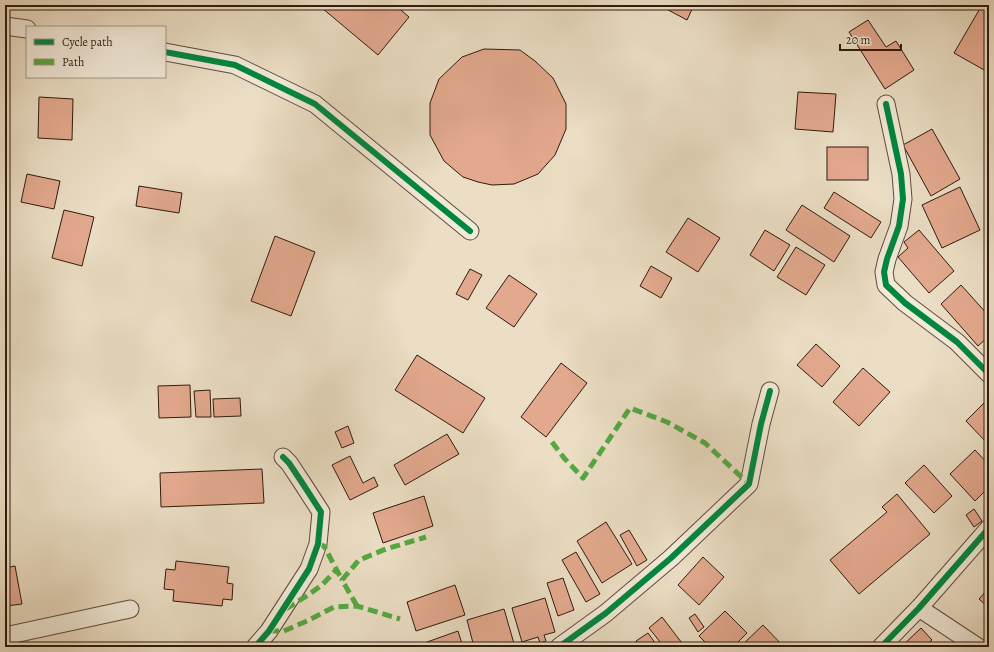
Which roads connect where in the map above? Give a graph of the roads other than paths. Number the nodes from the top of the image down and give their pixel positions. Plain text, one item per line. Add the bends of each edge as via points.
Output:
1 (5, 26) edge
2 (26, 29) edge
3 (166, 52) edge
4 (886, 104) dead end
5 (470, 231) dead end
6 (989, 374) edge
7 (770, 391) dead end
8 (283, 457) dead end
9 (989, 528) edge
10 (919, 608) junction
11 (130, 609) dead end
12 (5, 636) edge
13 (255, 647) edge
14 (559, 647) edge
15 (880, 647) edge
16 (978, 647) edge

1 - 2 street
3 - 5 street via 236,65 315,104
4 - 6 street via 903,199 899,226 884,272 886,285 905,303 957,342
7 - 14 street via 749,484 672,558 606,613
8 - 13 street via 321,512 318,544 309,569 269,631
9 - 10 street
10 - 15 street
10 - 16 street
11 - 12 street

